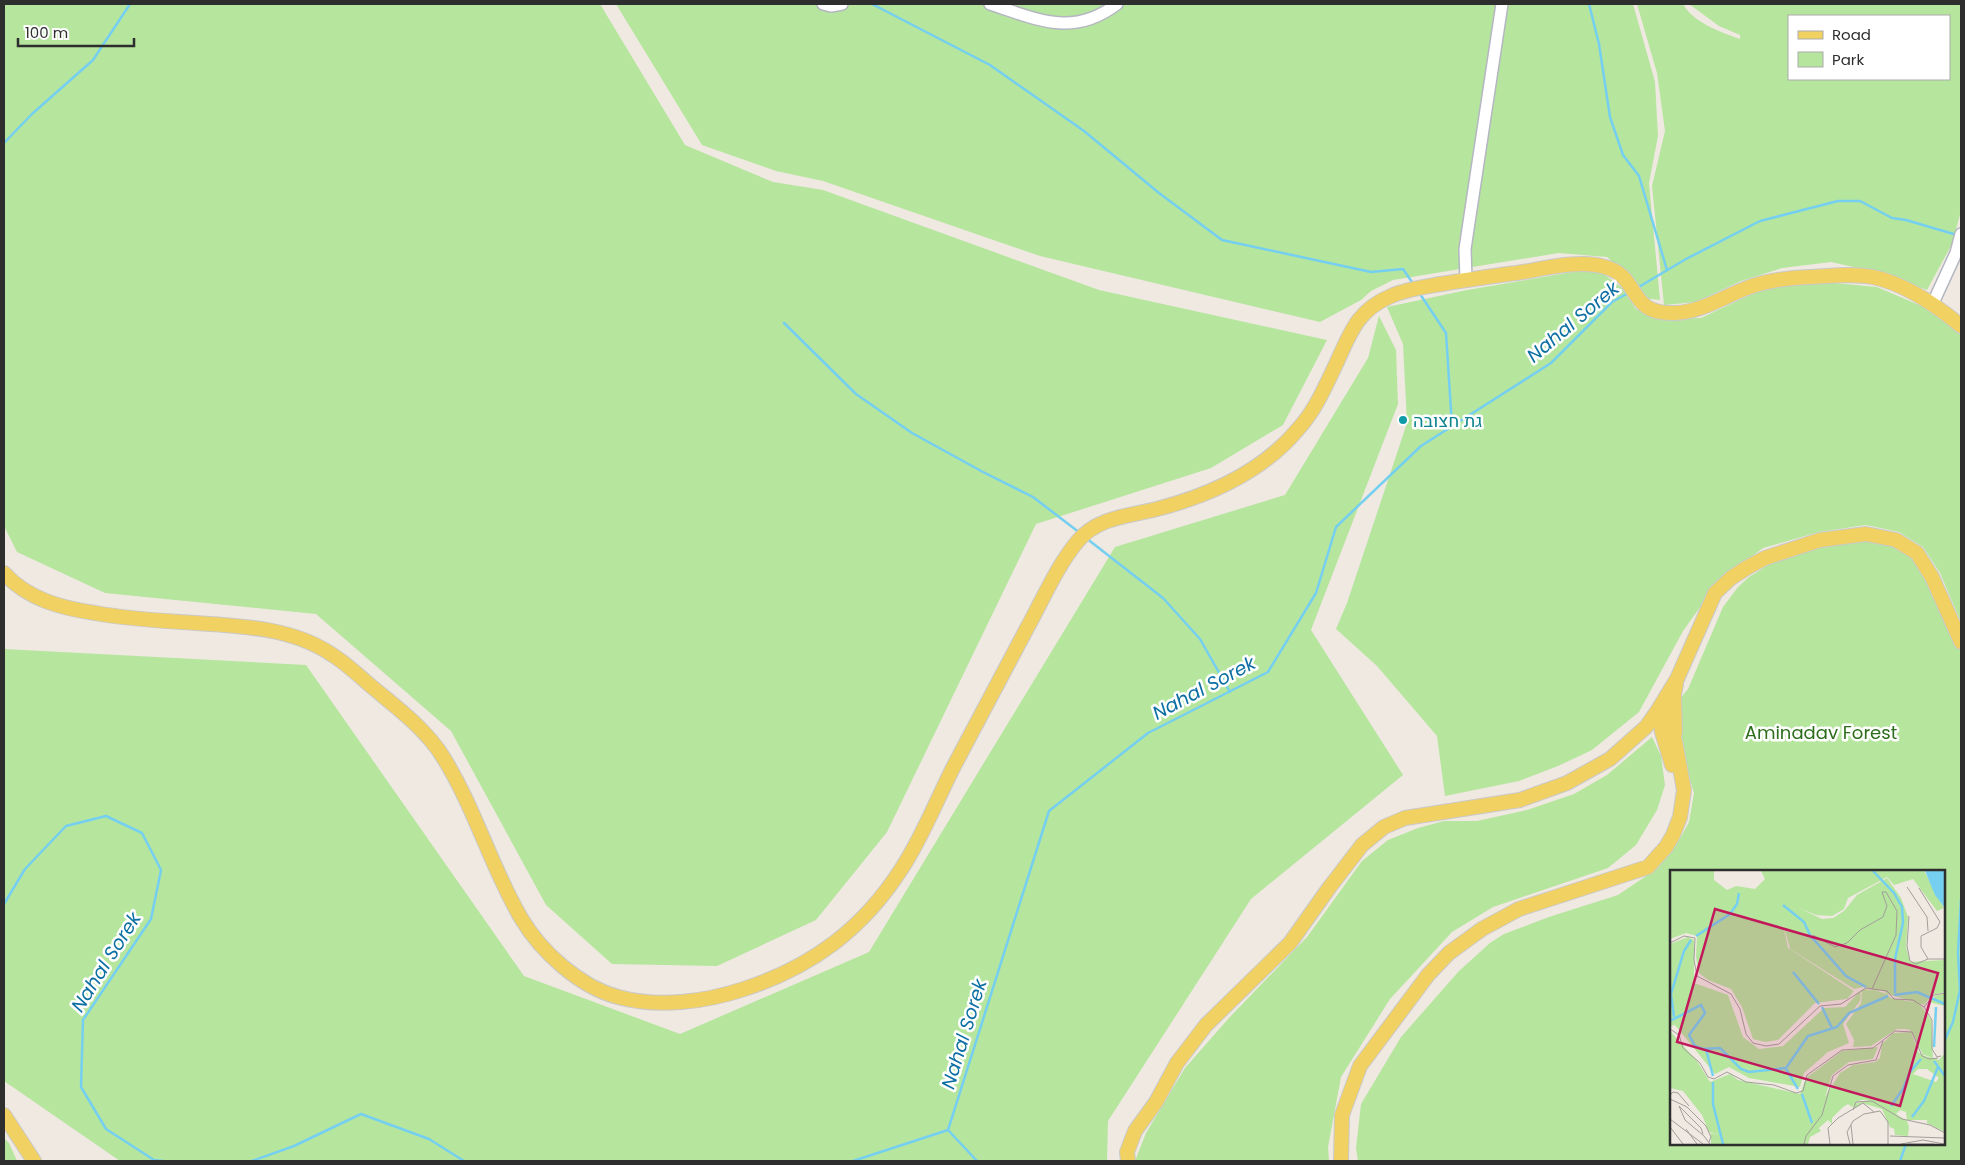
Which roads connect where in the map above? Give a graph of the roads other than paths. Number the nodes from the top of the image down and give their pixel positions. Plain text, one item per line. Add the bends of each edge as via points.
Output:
1 (823, 4) edge
2 (842, 4) edge
3 (990, 4) edge
4 (1117, 4) edge
5 (1502, 4) edge
6 (1960, 237) edge
7 (1466, 280) junction
8 (1933, 303) junction
9 (1961, 326) edge
10 (4, 573) edge
11 (1961, 642) edge
12 (1677, 679) junction
13 (1658, 710) junction
14 (1675, 741) junction
15 (1648, 867) junction
16 (4, 1116) edge
17 (34, 1161) edge
18 (1128, 1161) edge
19 (1341, 1161) edge

1 - 2 street
3 - 4 street via 1049,23 1068,24 1104,13
5 - 7 street via 1465,249
6 - 8 street
7 - 8 main road via 1571,265 1603,266 1628,282 1640,302 1651,310 1681,313 1775,279 1861,276 1880,278
7 - 10 main road via 1410,289 1386,298 1364,312 1350,330 1318,401 1297,431 1247,474 1198,496 1107,520 1079,538 951,771 904,866 874,906 837,943 807,962 733,993 691,1001 623,999 566,969 524,922 468,801 440,750 403,713 331,654 292,636 265,630 121,618 60,607 23,590
8 - 9 main road
11 - 12 main road via 1932,577 1917,553 1896,540 1866,534 1820,540 1786,550 1730,578 1715,593
12 - 13 main road
12 - 14 main road
13 - 14 main road via 1666,717
13 - 15 main road via 1677,783 1677,798 1664,840
13 - 18 main road via 1646,727 1610,759 1568,783 1520,800 1405,818 1384,827 1362,845 1290,944 1206,1025 1177,1062 1156,1102 1135,1132 1127,1152
14 - 15 main road via 1684,790 1680,817 1666,847
15 - 19 main road via 1519,910 1482,929 1449,954 1428,975 1360,1066 1342,1115
16 - 17 main road

